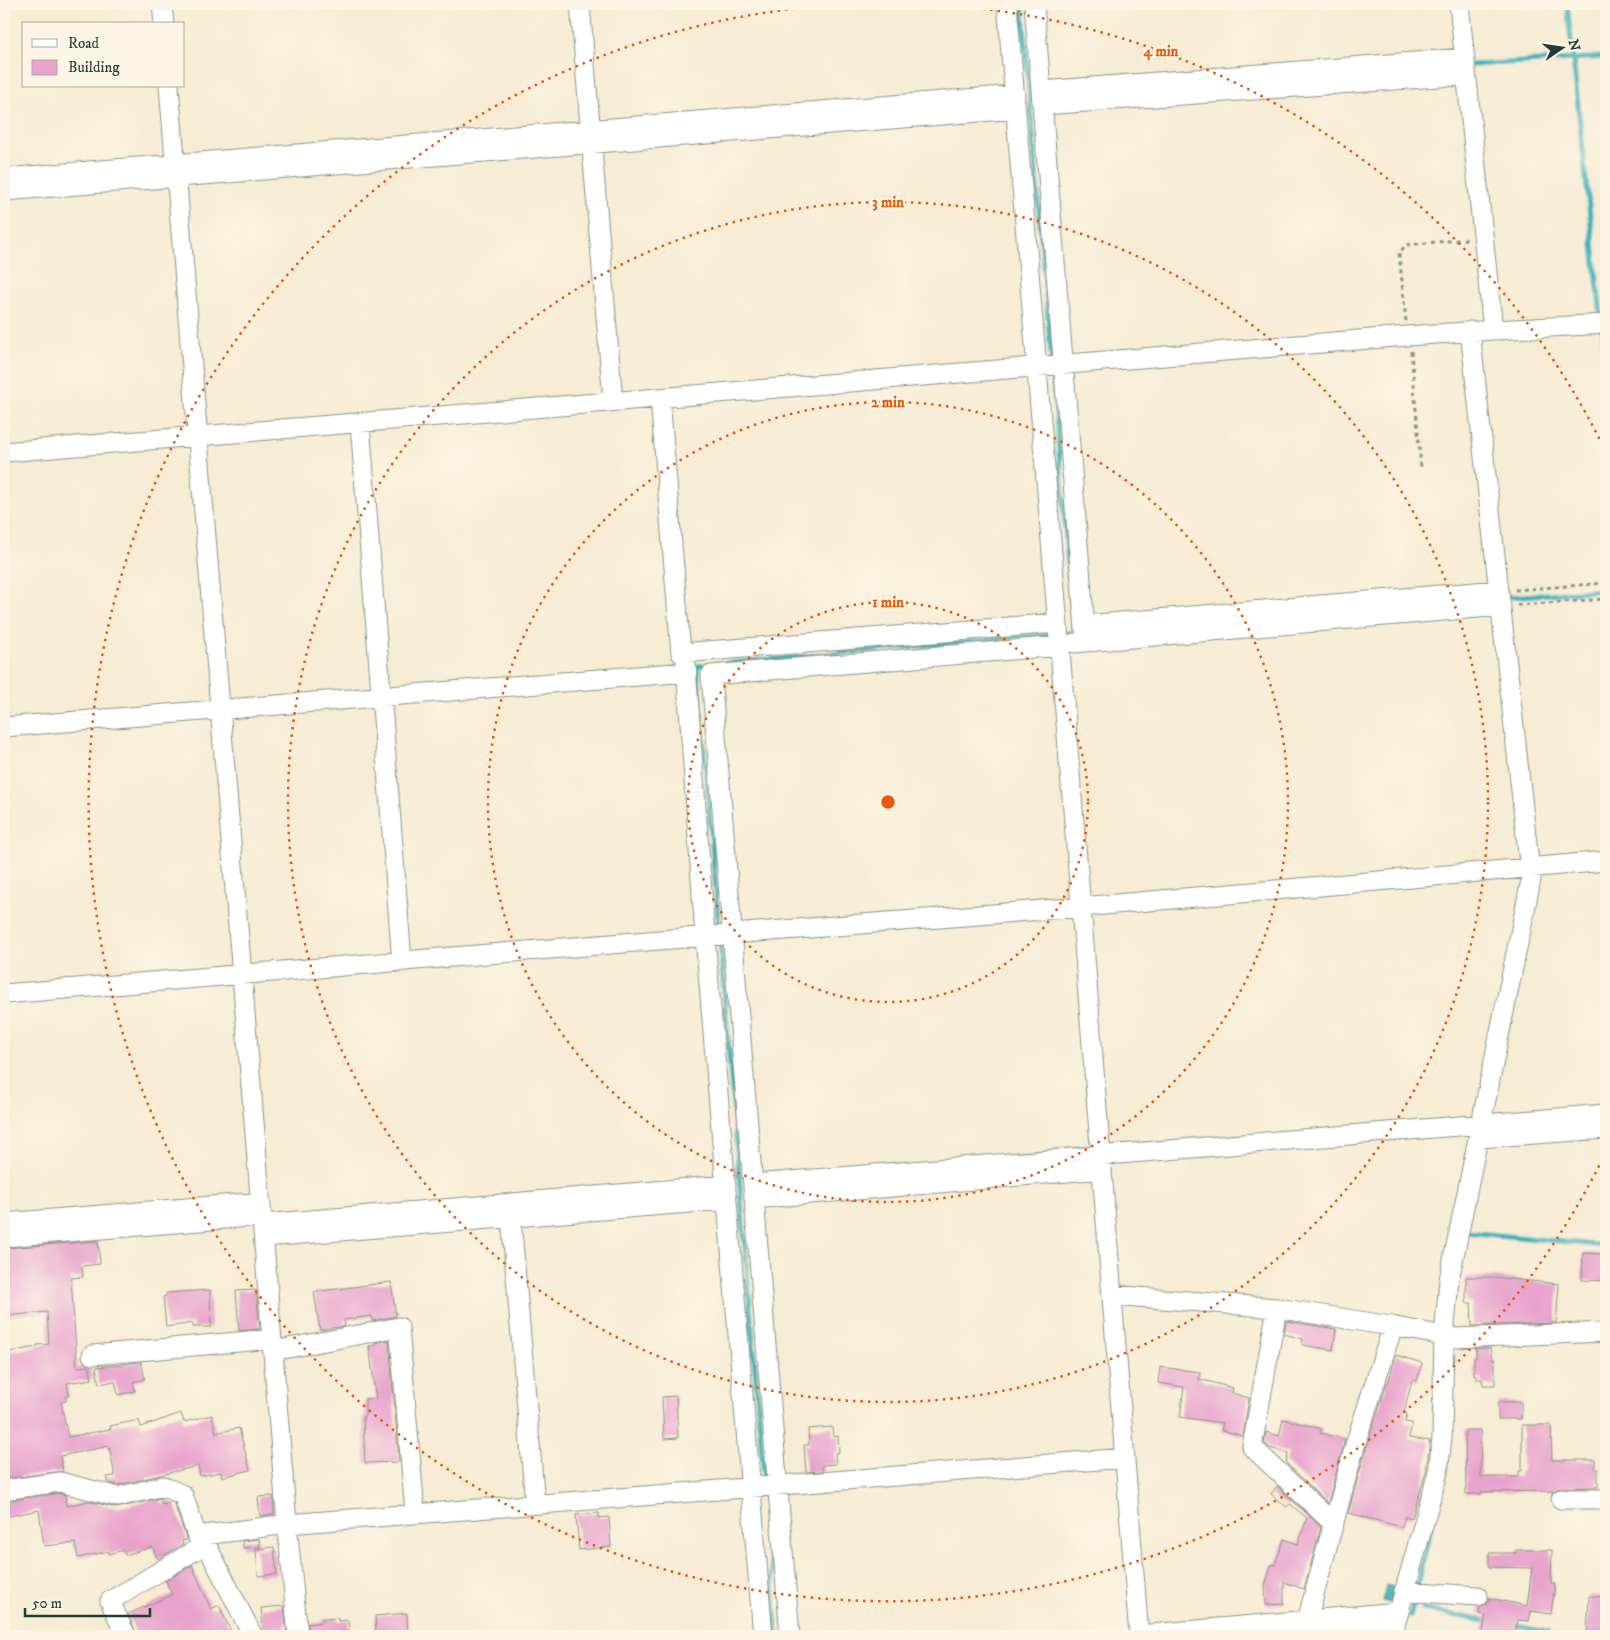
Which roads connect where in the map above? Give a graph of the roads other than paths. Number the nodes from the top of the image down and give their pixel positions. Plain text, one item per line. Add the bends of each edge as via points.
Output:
1 (162, 4) edge
2 (580, 4) edge
3 (1007, 4) edge
4 (1034, 4) edge
5 (1459, 4) edge
6 (164, 22) edge
7 (1466, 67) junction
8 (169, 88) edge
9 (1042, 98) junction
10 (1015, 102) junction
11 (591, 137) junction
12 (176, 170) junction
13 (4, 178) edge
14 (4, 191) edge
15 (1606, 324) edge
16 (1494, 330) junction
17 (1470, 332) junction
18 (1051, 365) junction
19 (660, 398) junction
20 (613, 402) junction
21 (360, 423) junction
22 (198, 436) junction
23 (4, 452) edge
24 (1500, 596) junction
25 (1058, 622) junction
26 (1085, 633) junction
27 (1060, 645) junction
28 (686, 662) junction
29 (381, 691) junction
30 (220, 704) junction
31 (4, 716) edge
32 (4, 728) edge
33 (1606, 861) edge
34 (1530, 867) junction
35 (1082, 907) junction
36 (732, 934) junction
37 (705, 936) junction
38 (402, 962) junction
39 (242, 976) junction
40 (4, 994) edge
41 (1606, 1114) edge
42 (1606, 1129) edge
43 (1480, 1131) junction
44 (1102, 1162) junction
45 (753, 1192) junction
46 (727, 1193) junction
47 (511, 1218) junction
48 (262, 1220) junction
49 (4, 1223) edge
50 (4, 1237) edge
51 (1112, 1295) junction
52 (1277, 1308) junction
53 (1393, 1326) junction
54 (1606, 1332) edge
55 (1444, 1336) junction
56 (273, 1345) junction
57 (92, 1356) dead end
58 (1125, 1458) junction
59 (778, 1485) junction
60 (751, 1487) junction
61 (4, 1490) edge
62 (1561, 1499) dead end
63 (1606, 1499) edge
64 (535, 1504) junction
65 (415, 1514) junction
66 (287, 1524) junction
67 (1334, 1524) junction
68 (205, 1540) junction
69 (1404, 1591) junction
70 (1478, 1596) dead end
71 (1395, 1625) edge
72 (1303, 1628) edge
73 (1139, 1635) edge
74 (126, 1636) edge
75 (253, 1636) edge
76 (298, 1636) edge
77 (763, 1636) edge
78 (790, 1636) edge

1 - 6 street
2 - 11 street
3 - 10 street
4 - 9 street
5 - 7 street
7 - 9 street
7 - 16 street
8 - 12 street
9 - 18 street
10 - 11 street
10 - 18 street
11 - 12 street
11 - 20 street
12 - 13 street
12 - 14 street
12 - 22 street
15 - 16 street
16 - 17 street
17 - 18 street
17 - 24 street
18 - 19 street
18 - 25 street
18 - 26 street
19 - 20 street
19 - 28 street via 681,652
20 - 21 street
21 - 22 street
21 - 29 street
22 - 23 street
22 - 30 street
24 - 26 street
24 - 34 street
25 - 27 street
25 - 28 street
26 - 27 street
27 - 35 street
27 - 36 street via 711,675
28 - 29 street
28 - 37 street
29 - 30 street
29 - 38 street
30 - 31 street
30 - 32 street
30 - 39 street
33 - 34 street
34 - 35 street
34 - 43 street via 1532,880
35 - 36 street
35 - 44 street
36 - 37 street
36 - 45 street
37 - 38 street
37 - 46 street
38 - 39 street
39 - 40 street
39 - 48 street
41 - 43 street
42 - 43 street
43 - 44 street
43 - 55 street via 1449,1280
44 - 45 street
44 - 51 street
45 - 59 street
46 - 47 street
46 - 48 street
46 - 60 street
47 - 48 street
47 - 64 street
48 - 49 street
48 - 50 street
48 - 56 street
51 - 52 street
51 - 58 street
52 - 53 street
52 - 67 street via 1252,1446
53 - 55 street
53 - 67 street
54 - 55 street
55 - 69 street via 1438,1472
56 - 57 street
56 - 65 street via 399,1327
56 - 66 street
58 - 59 street
58 - 73 street
59 - 60 street
59 - 78 street
60 - 64 street
60 - 77 street
61 - 68 street via 60,1482 118,1497 163,1486 183,1495 197,1536
62 - 63 street
64 - 65 street
65 - 66 street
66 - 68 street
66 - 76 street
67 - 72 street
68 - 74 street via 110,1600
68 - 75 street
69 - 70 street
69 - 71 street
71 - 72 street
72 - 73 street

